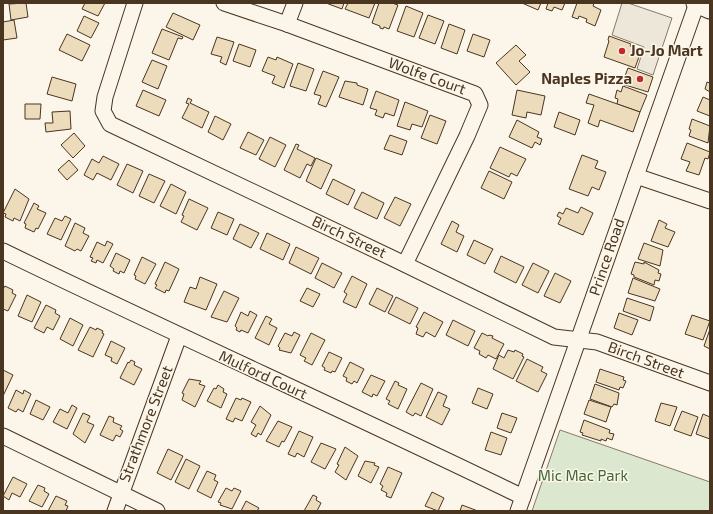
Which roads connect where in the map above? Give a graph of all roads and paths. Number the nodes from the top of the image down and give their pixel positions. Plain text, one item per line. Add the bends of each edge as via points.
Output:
1 (135, 3) edge
2 (224, 3) edge
3 (295, 3) edge
4 (700, 5) edge
5 (287, 24) junction
6 (636, 176) junction
7 (710, 201) edge
8 (3, 251) edge
9 (405, 264) junction
10 (179, 336) junction
11 (578, 340) junction
12 (710, 383) edge
13 (3, 436) edge
14 (120, 493) junction
15 (523, 497) junction
16 (114, 511) edge
17 (157, 511) edge
18 (518, 511) edge

1 - 9 street, Birch Street via 105,97 104,110 110,124
2 - 5 street, Wolfe Court
3 - 5 street
4 - 6 street, Prince Road
5 - 9 street, Wolfe Court via 475,94 480,105
6 - 7 street
6 - 11 street, Prince Road
8 - 10 street, Mulford Court
9 - 11 street, Birch Street via 554,337
10 - 14 street, Strathmore Street
10 - 15 street, Mulford Court via 433,452
11 - 12 street, Birch Street via 597,342
11 - 15 street, Prince Road
13 - 14 street
14 - 16 street, Strathmore Street
14 - 17 street
15 - 18 street, Prince Road

